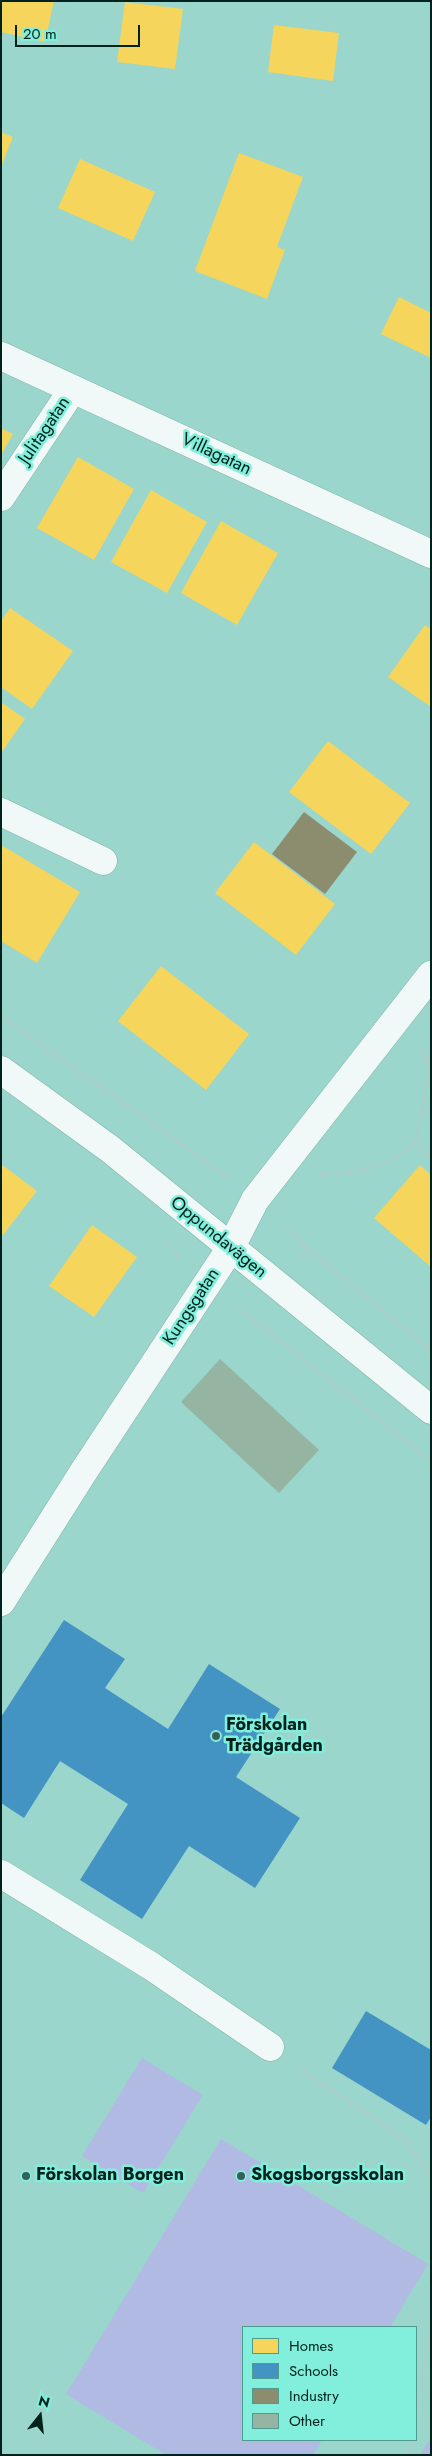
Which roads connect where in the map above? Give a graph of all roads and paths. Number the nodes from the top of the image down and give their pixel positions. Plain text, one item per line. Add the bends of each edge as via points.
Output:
1 (1, 356) edge
2 (73, 389) junction
3 (1, 497) edge
4 (431, 554) edge
5 (1, 812) edge
6 (103, 861) dead end
7 (431, 975) edge
8 (1, 1016) edge
9 (391, 1027) junction
10 (1, 1070) edge
11 (415, 1144) junction
12 (431, 1158) edge
13 (311, 1180) dead end
14 (255, 1200) junction
15 (230, 1249) junction
16 (431, 1351) edge
17 (431, 1410) edge
18 (1, 1602) edge
19 (1, 1874) edge
20 (270, 2047) joint
21 (431, 2178) edge
22 (431, 2326) edge
23 (417, 2411) edge
24 (412, 2441) edge
25 (409, 2455) edge

1 - 2 street, Villagatan
2 - 3 street, Julitagatan
2 - 4 street, Villagatan
5 - 6 street
7 - 9 street, Kungsgatan
8 - 14 path via 225,1175
9 - 11 path via 422,1050 430,1067
9 - 14 street, Kungsgatan
10 - 15 street, Oppundavägen via 110,1150
11 - 12 path
11 - 13 path via 384,1164 330,1173
14 - 15 street, Kungsgatan
14 - 16 path via 308,1249
15 - 17 street, Oppundavägen
15 - 18 street, Kungsgatan
19 - 20 street via 151,1966
20 - 21 path via 407,2142
22 - 23 path
24 - 25 path

